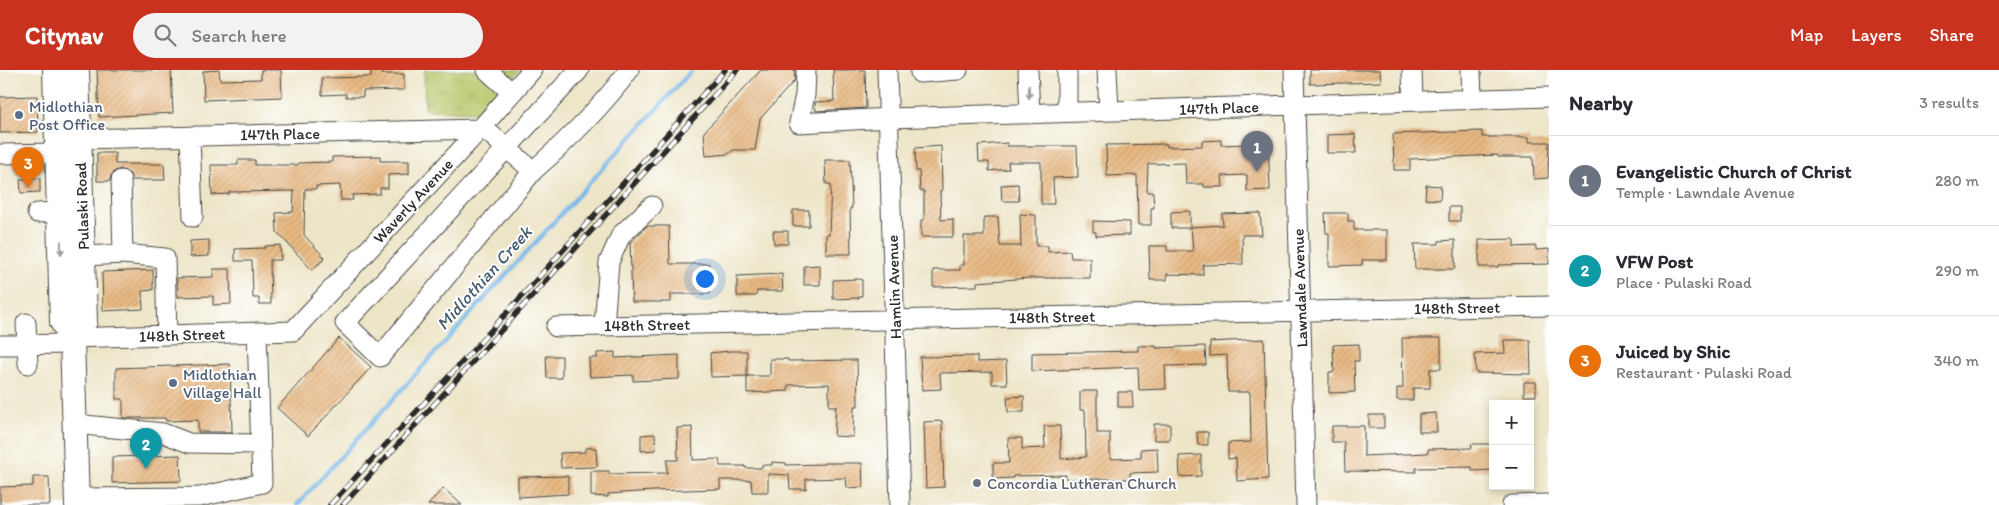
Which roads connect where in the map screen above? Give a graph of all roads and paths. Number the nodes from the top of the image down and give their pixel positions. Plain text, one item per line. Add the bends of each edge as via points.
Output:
1 (55, 70) edge
2 (77, 70) edge
3 (487, 70) edge
4 (532, 70) edge
5 (579, 70) edge
6 (628, 70) edge
7 (806, 70) edge
8 (887, 70) edge
9 (920, 70) edge
10 (958, 70) edge
11 (1028, 70) edge
12 (1067, 70) edge
13 (1107, 70) edge
14 (1294, 70) edge
15 (1412, 70) edge
16 (1471, 70) edge
17 (512, 93) junction
18 (1549, 97) edge
19 (1472, 99) junction
20 (1413, 101) junction
21 (1294, 106) junction
22 (1110, 111) junction
23 (1067, 112) junction
24 (1030, 114) junction
25 (889, 118) junction
26 (481, 128) junction
27 (190, 136) junction
28 (80, 139) junction
29 (506, 148) junction
30 (58, 153) junction
31 (0, 154) edge
32 (533, 171) junction
33 (121, 180) dead end
34 (652, 206) dead end
35 (193, 217) dead end
36 (122, 254) junction
37 (84, 256) junction
38 (1549, 306) edge
39 (1300, 311) junction
40 (895, 320) junction
41 (26, 323) dead end
42 (604, 326) junction
43 (556, 327) dead end
44 (293, 331) joint
45 (256, 332) junction
46 (167, 335) junction
47 (72, 341) junction
48 (0, 345) edge
49 (28, 345) junction
50 (28, 364) dead end
51 (75, 424) junction
52 (260, 444) junction
53 (77, 502) edge
54 (1549, 504) edge
55 (900, 505) edge
56 (1306, 505) edge
57 (1512, 505) edge

1 - 30 main road, Pulaski Road
2 - 28 main road, Pulaski Road
3 - 17 street
4 - 17 street, Waverly Avenue
5 - 29 street
6 - 32 street via 572,136
7 - 25 street, 147th Place via 799,123
8 - 25 street, Hamlin Avenue
9 - 10 street
11 -> 24 street
12 - 23 street
13 - 22 street
14 - 21 street, Lawndale Avenue
15 - 20 street
16 - 19 street
17 - 26 street, Waverly Avenue
18 - 19 street, 147th Place
19 - 20 street, 147th Place
20 - 21 street, 147th Place
21 - 22 street, 147th Place
21 - 39 street, Lawndale Avenue
22 - 23 street, 147th Place
23 - 24 street, 147th Place
24 - 25 street, 147th Place
25 - 40 street, Hamlin Avenue
26 - 27 street, 147th Place
26 - 29 street
26 - 44 street, Waverly Avenue
27 - 28 street, 147th Place
27 - 35 street
28 - 37 main road, Pulaski Road
29 - 32 street
29 - 32 street via 345,323 380,357
30 - 31 street
30 -> 47 main road, Pulaski Road via 48,213 62,322
33 - 36 street
34 - 42 street via 621,235 609,262
36 - 37 street
36 - 46 street via 165,258
37 - 47 main road, Pulaski Road via 85,320
38 - 39 street, 148th Street
39 - 40 street, 148th Street
39 - 56 street, Lawndale Avenue
40 - 42 street, 148th Street
40 - 55 street, Hamlin Avenue
41 - 49 street
42 - 43 street, 148th Street
44 - 45 street, 148th Street
45 - 46 street, 148th Street
45 - 52 street
46 - 47 street, 148th Street
47 - 49 street, 148th Street
47 - 51 main road, Pulaski Road
48 - 49 street, 148th Street
49 - 50 street
51 - 52 street via 164,433 189,443
51 - 53 main road, Pulaski Road
52 - 53 street via 262,482 200,497
54 - 57 street

